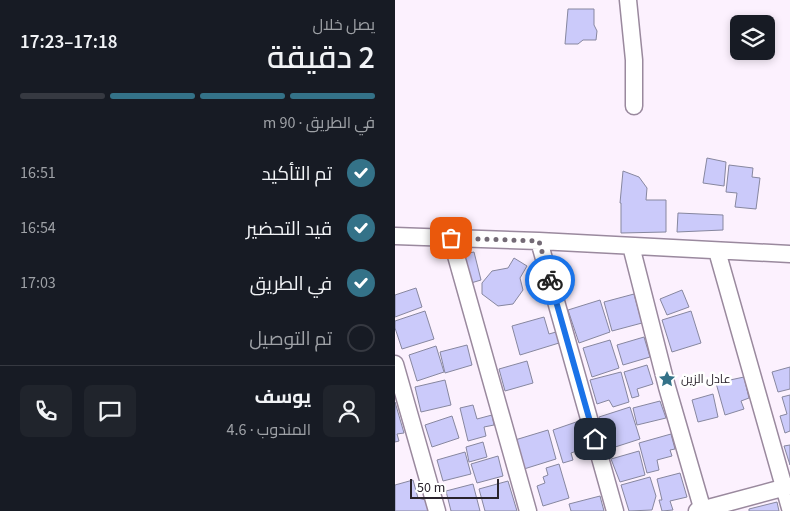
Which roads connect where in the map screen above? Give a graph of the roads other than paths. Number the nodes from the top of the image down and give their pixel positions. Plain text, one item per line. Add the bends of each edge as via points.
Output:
1 (628, 0) edge
2 (634, 106) dead end
3 (395, 236) edge
4 (451, 238) junction
5 (539, 241) junction
6 (631, 246) junction
7 (717, 251) junction
8 (790, 254) edge
9 (395, 364) edge
10 (398, 385) edge
11 (787, 487) edge
12 (790, 508) edge
13 (437, 511) edge
14 (528, 511) edge
15 (615, 511) edge
16 (701, 511) edge

1 - 2 street via 634,60
3 - 4 street
4 - 5 street
4 - 14 street
5 - 6 street
5 - 15 street
6 - 7 street
6 - 16 street
7 - 8 street
7 - 11 street
9 - 10 street
10 - 13 street
11 - 12 street
11 - 16 street

